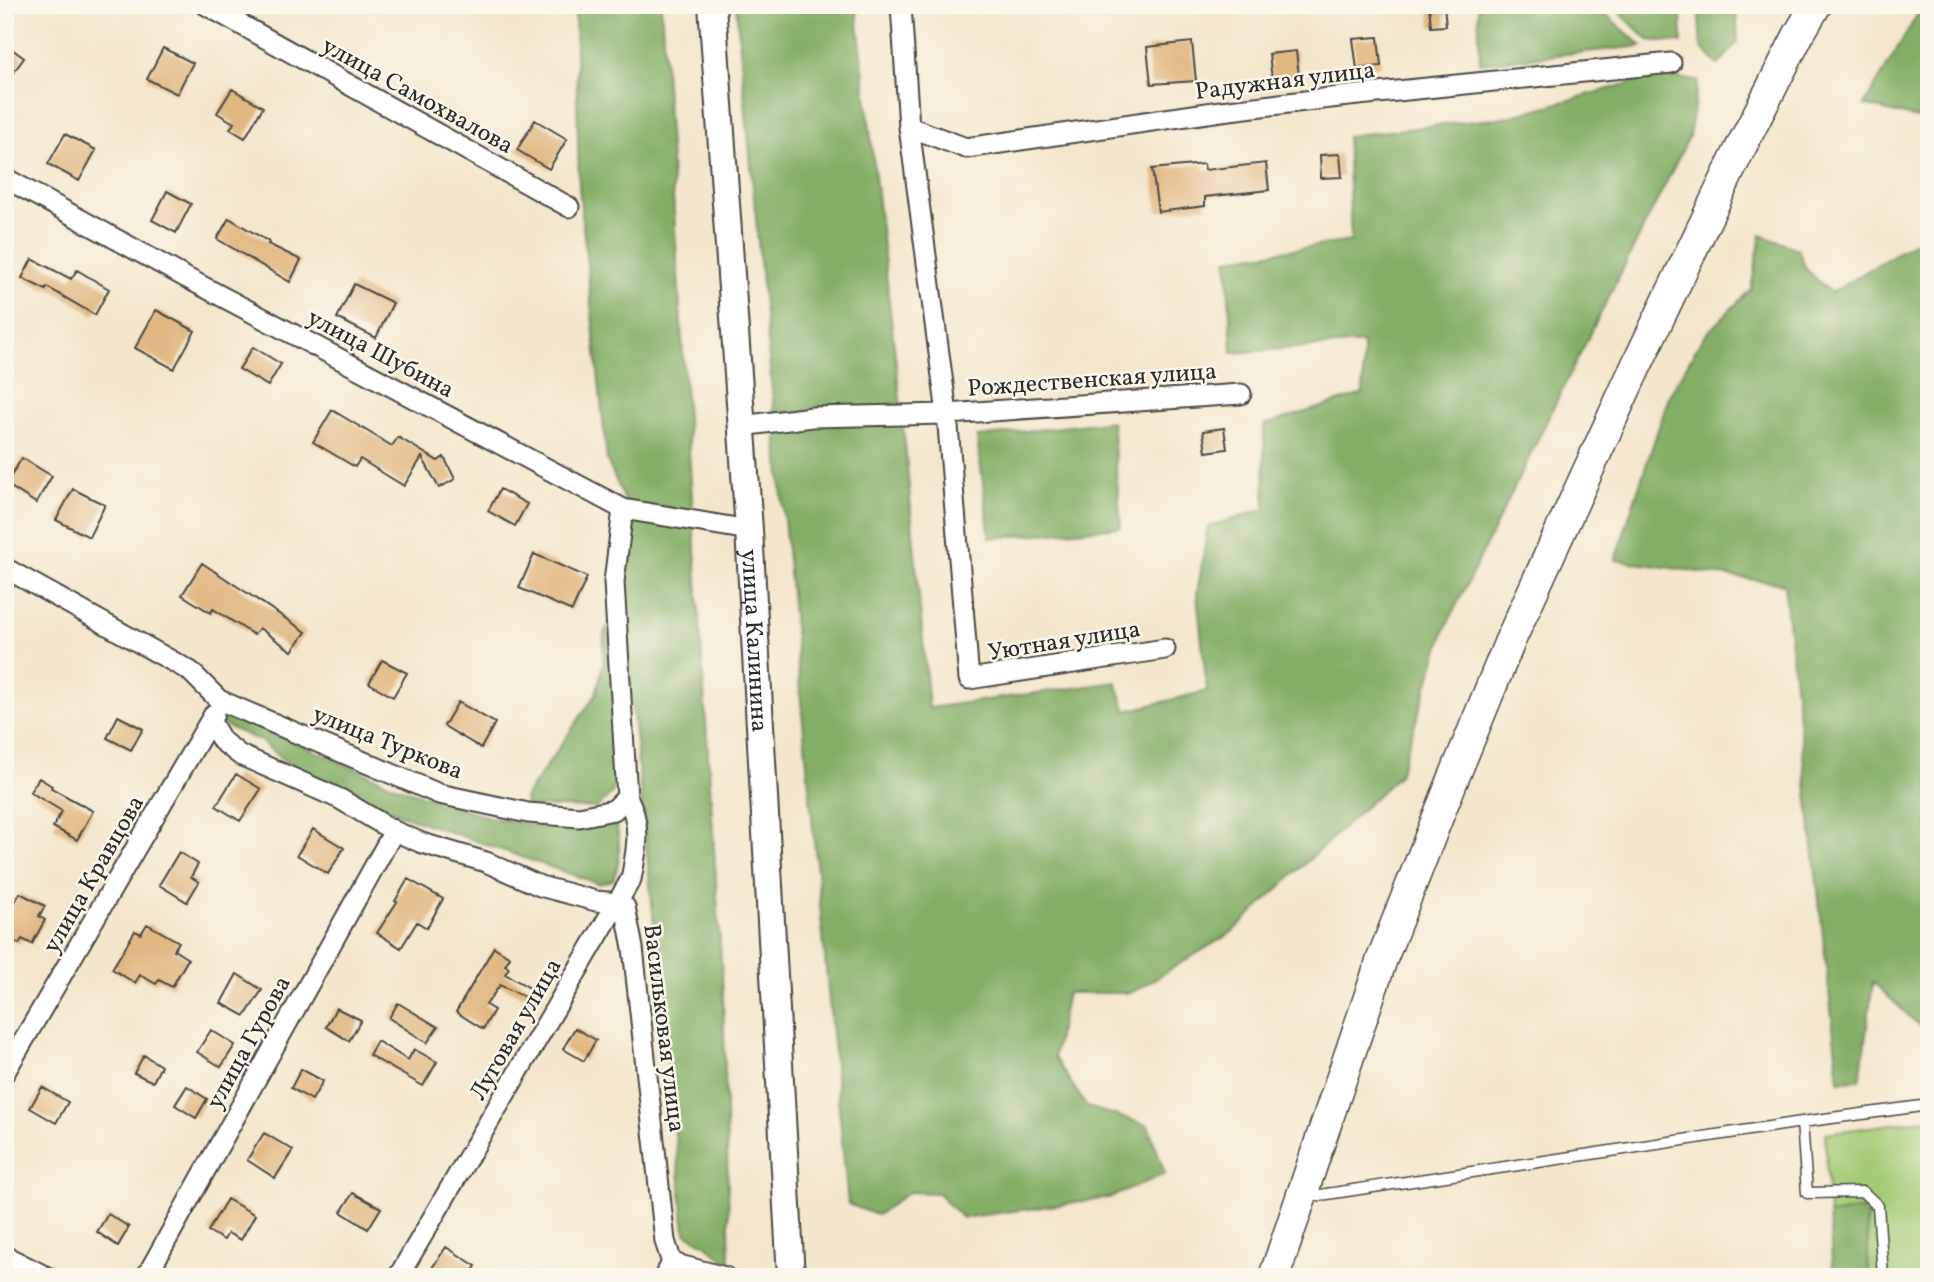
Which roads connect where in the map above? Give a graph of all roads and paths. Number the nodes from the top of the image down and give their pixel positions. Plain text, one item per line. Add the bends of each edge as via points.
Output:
1 (206, 5) edge
2 (712, 5) edge
3 (901, 5) edge
4 (1816, 5) edge
5 (1671, 63) dead end
6 (909, 127) junction
7 (5, 178) edge
8 (569, 207) dead end
9 (1241, 394) dead end
10 (947, 414) junction
11 (741, 426) junction
12 (623, 509) junction
13 (748, 530) junction
14 (5, 568) edge
15 (1166, 649) dead end
16 (219, 701) junction
17 (211, 722) junction
18 (627, 797) junction
19 (394, 831) junction
20 (617, 903) junction
21 (5, 1072) edge
22 (1929, 1105) edge
23 (1802, 1122) junction
24 (1300, 1198) junction
25 (5, 1256) edge
26 (668, 1270) edge
27 (47, 1277) edge
28 (146, 1277) edge
29 (398, 1277) edge
30 (725, 1277) edge
31 (791, 1277) edge
32 (1274, 1277) edge
33 (1883, 1277) edge

1 - 8 street, улица Самохвалова
2 - 11 main road, улица Калинина
3 - 6 street
4 - 24 main road via 1733,163 1510,641 1382,958
5 - 6 street, Радужная улица via 1221,111 966,148
6 - 10 street
7 - 12 street, улица Шубина
9 - 10 street, Рождественская улица
10 - 11 street, Рождественская улица via 811,417
10 - 15 street, Уютная улица via 970,679
11 - 13 main road, улица Калинина
12 - 13 street, улица Шубина
12 - 18 street via 614,582
13 - 31 main road, улица Калинина
14 - 16 street, улица Туркова via 190,671
16 - 17 street, улица Кравцова
16 - 18 street, улица Туркова via 439,794 528,813 579,817 614,810
17 - 19 street, Васильковая улица via 222,741 240,755 340,799
17 - 21 street, улица Кравцова
18 - 20 street, Луговая улица via 635,810 637,849 631,878
19 - 20 street, Васильковая улица via 540,886
19 - 28 street, улица Гурова
20 - 26 street, Васильковая улица via 625,907 633,948
20 - 29 street, Луговая улица
22 - 23 lane
23 - 24 lane
23 - 33 lane via 1807,1193 1863,1192 1878,1206
24 - 32 main road
25 - 27 street
26 - 30 street

